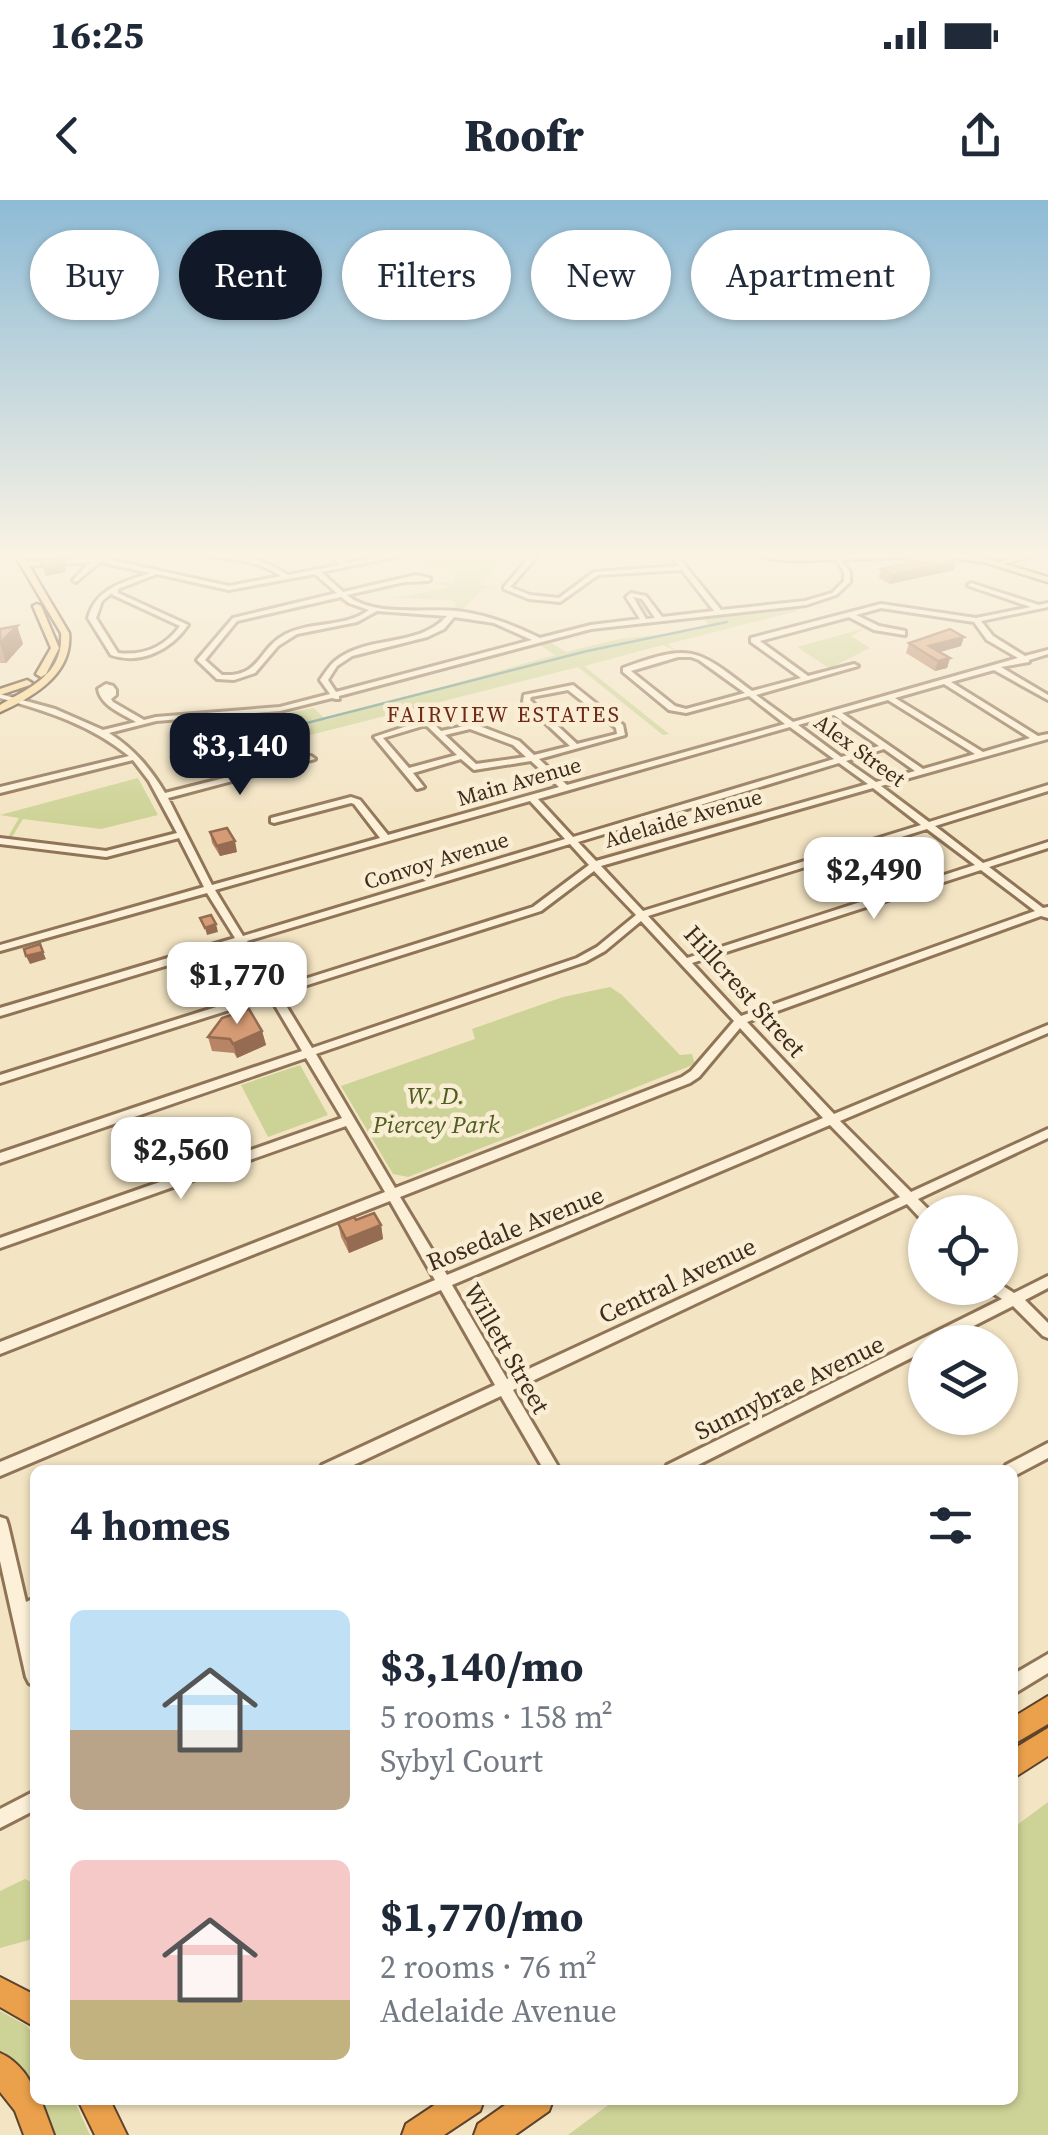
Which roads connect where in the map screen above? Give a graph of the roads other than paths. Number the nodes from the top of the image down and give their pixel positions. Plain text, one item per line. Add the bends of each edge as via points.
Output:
1 (54, 642) edge
2 (67, 642) edge
3 (107, 642) edge
4 (166, 642) edge
5 (213, 642) edge
6 (280, 642) edge
7 (400, 642) edge
8 (535, 642) edge
9 (757, 642) edge
10 (997, 642) edge
11 (1048, 652) edge
12 (1026, 660) junction
13 (854, 666) dead end
14 (998, 668) junction
15 (806, 678) junction
16 (946, 682) junction
17 (748, 694) junction
18 (106, 696) dead end
19 (4, 697) edge
20 (336, 697) junction
21 (889, 697) junction
22 (1048, 698) edge
23 (0, 710) edge
24 (416, 711) dead end
25 (837, 713) junction
26 (141, 721) junction
27 (426, 722) junction
28 (793, 726) junction
29 (100, 733) junction
30 (439, 734) junction
31 (1042, 737) edge
32 (576, 747) junction
33 (884, 747) junction
34 (980, 754) junction
35 (134, 757) junction
36 (461, 758) junction
37 (533, 758) junction
38 (310, 760) dead end
39 (839, 760) junction
40 (410, 771) junction
41 (921, 771) junction
42 (875, 785) junction
43 (420, 787) dead end
44 (565, 788) junction
45 (1048, 788) edge
46 (0, 790) edge
47 (160, 798) junction
48 (532, 798) junction
49 (274, 820) dead end
50 (927, 825) junction
51 (180, 836) junction
52 (386, 839) junction
53 (574, 840) junction
54 (0, 841) edge
55 (1048, 845) edge
56 (597, 864) junction
57 (982, 866) junction
58 (210, 889) junction
59 (1046, 913) edge
60 (643, 914) junction
61 (244, 938) junction
62 (0, 948) edge
63 (688, 961) junction
64 (275, 992) junction
65 (0, 1012) edge
66 (741, 1020) junction
67 (1048, 1029) edge
68 (309, 1053) junction
69 (0, 1079) edge
70 (348, 1120) junction
71 (834, 1122) junction
72 (1048, 1133) edge
73 (0, 1158) edge
74 (393, 1193) junction
75 (921, 1195) edge
76 (908, 1197) edge
77 (908, 1201) edge
78 (0, 1244) edge
79 (443, 1282) junction
80 (1048, 1282) edge
81 (1018, 1298) edge
82 (1018, 1304) edge
83 (1004, 1305) edge
84 (963, 1325) edge
85 (1048, 1332) edge
86 (0, 1348) edge
87 (908, 1352) edge
88 (504, 1387) junction
89 (1048, 1450) edge
90 (338, 1465) edge
91 (549, 1465) edge
92 (682, 1465) edge
93 (1018, 1466) edge
94 (0, 1469) edge
95 (0, 1525) edge
96 (28, 1609) edge
97 (1048, 1663) edge
98 (1018, 1682) edge
99 (1048, 1709) edge
100 (1018, 1729) edge
101 (1048, 1742) edge
102 (1018, 1762) edge
103 (30, 1803) edge
104 (0, 1818) edge
105 (0, 1991) edge
106 (30, 2009) edge
107 (0, 2068) edge
108 (97, 2105) edge
109 (461, 2105) edge
110 (531, 2105) edge
111 (493, 2132) edge
112 (39, 2135) edge
113 (112, 2135) edge
114 (417, 2135) edge

1 - 19 main road via 39,676
2 - 19 main road via 54,673
3 - 4 street via 115,655 127,657
5 - 6 street via 202,662 220,676 245,676
7 - 20 street via 336,662 324,680
8 - 20 street
9 - 15 street
10 - 12 street
11 - 12 street, Main Avenue
12 - 14 street, Main Avenue
13 - 15 street
14 - 16 street, Main Avenue
14 - 22 street
15 - 17 street
16 - 21 street, Main Avenue
16 - 31 street
17 - 17 street, Alex Street via 690,654 626,670 672,708 686,711
17 - 28 street, Alex Street
18 - 26 street
19 - 23 main road
19 - 29 street, Willett Street via 60,712
20 - 26 street via 260,712
21 - 25 street, Main Avenue
21 - 34 street
24 - 27 street
25 - 28 street, Main Avenue
25 - 33 street
26 - 29 street
27 - 30 street
27 - 40 street via 378,737
28 - 39 street, Alex Street
28 - 44 street, Main Avenue
29 - 35 street, Willett Street
30 - 36 street
30 - 37 street via 476,726 516,742
31 - 34 street, Adelaide Avenue
32 - 32 street via 623,731 570,687 528,696
32 - 37 street
33 - 39 street, Convoy Avenue
33 - 41 street
34 - 41 street, Adelaide Avenue
35 - 46 street
35 - 47 street, Willett Street
36 - 37 street via 474,767
36 - 40 street
37 - 44 street
38 - 47 street
39 - 42 street, Alex Street
39 - 53 street, Convoy Avenue
40 - 43 street
41 - 42 street, Adelaide Avenue
42 - 50 street, Alex Street
42 - 56 street, Adelaide Avenue
44 - 48 street, Main Avenue
45 - 50 street
47 - 51 street, Willett Street
48 - 52 street, Main Avenue
48 - 53 street, Hillcrest Street
49 - 52 street via 351,800
50 - 57 street, Alex Street
50 - 60 street
51 - 54 street via 106,854
51 - 58 street, Willett Street
52 - 58 street, Main Avenue
53 - 56 street, Hillcrest Street
53 - 61 street, Convoy Avenue
55 - 57 street
56 - 60 street, Hillcrest Street
56 - 64 street, Adelaide Avenue via 537,909
57 - 59 street, Alex Street
57 - 63 street
58 - 61 street, Willett Street
58 - 62 street, Main Avenue
59 - 66 street
60 - 63 street, Hillcrest Street
60 - 68 street via 581,960
61 - 64 street, Willett Street
61 - 65 street, Convoy Avenue
63 - 66 street, Hillcrest Street
64 - 68 street, Willett Street
64 - 69 street, Adelaide Avenue
66 - 71 street, Hillcrest Street
66 - 74 street via 686,1080
67 - 71 street, Rosedale Avenue
68 - 70 street, Willett Street
68 - 73 street
70 - 74 street, Willett Street
70 - 78 street
71 - 76 street, Hillcrest Street
71 - 79 street, Rosedale Avenue
72 - 75 street, Central Avenue
74 - 79 street, Willett Street
74 - 86 street
77 - 88 street, Central Avenue
79 - 88 street, Willett Street
79 - 94 street, Rosedale Avenue
80 - 81 street, Sunnybrae Avenue
82 - 85 street
83 - 84 street, Sunnybrae Avenue
87 - 92 street, Sunnybrae Avenue
88 - 90 street, Central Avenue
88 - 91 street, Willett Street
89 - 93 street
95 - 96 street
97 - 98 street
99 - 100 highway
101 - 102 highway
103 - 104 street
105 - 106 highway
107 - 112 highway via 27,2102
108 - 113 highway
109 - 114 highway
110 - 111 highway

